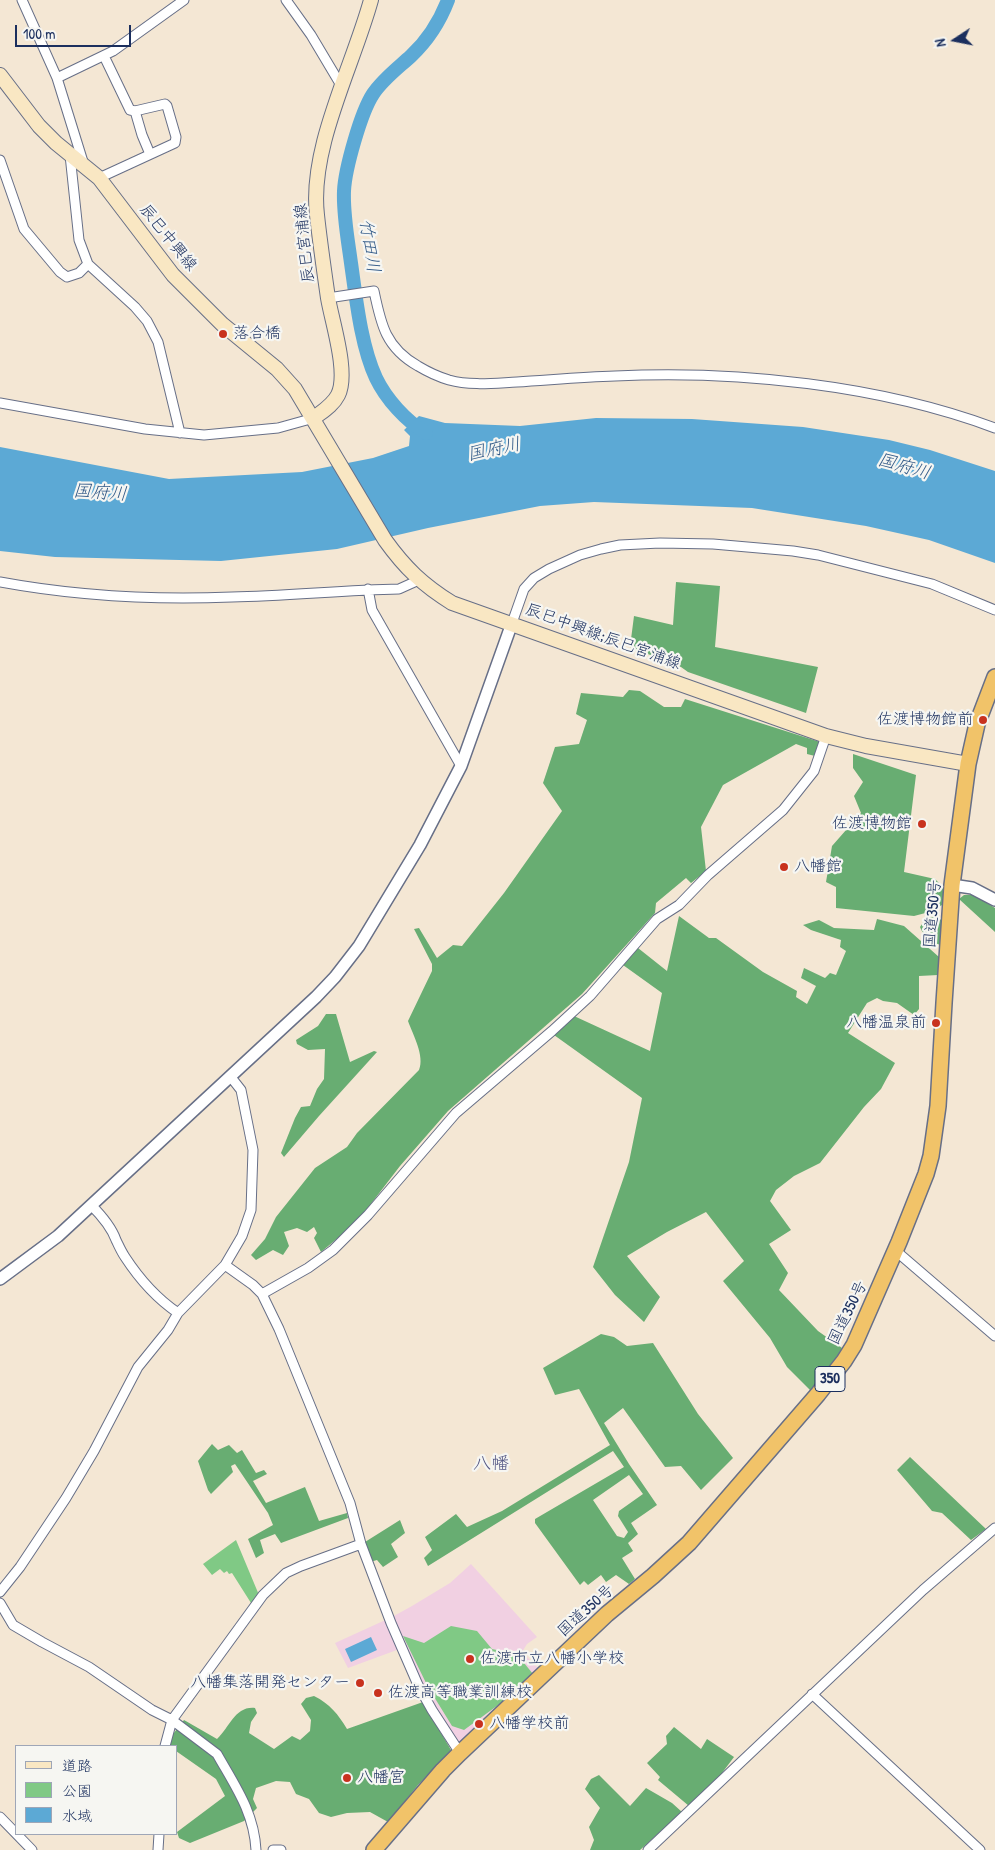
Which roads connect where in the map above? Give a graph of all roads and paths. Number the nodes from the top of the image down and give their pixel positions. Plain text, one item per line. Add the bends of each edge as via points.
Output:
1 (22, 0) edge
2 (184, 0) edge
3 (286, 0) edge
4 (371, 0) edge
5 (104, 56) junction
6 (0, 75) edge
7 (58, 78) junction
8 (342, 87) junction
9 (135, 111) junction
10 (150, 154) junction
11 (70, 155) junction
12 (0, 160) edge
13 (84, 165) junction
14 (99, 178) junction
15 (88, 264) junction
16 (332, 298) junction
17 (0, 403) edge
18 (317, 424) junction
19 (995, 428) edge
20 (180, 433) junction
21 (416, 577) junction
22 (0, 582) edge
23 (368, 589) junction
24 (995, 610) edge
25 (512, 623) junction
26 (995, 677) edge
27 (826, 736) junction
28 (968, 764) junction
29 (461, 766) junction
30 (952, 885) junction
31 (995, 900) edge
32 (230, 1076) junction
33 (91, 1205) junction
34 (896, 1250) junction
35 (225, 1265) junction
36 (0, 1279) edge
37 (262, 1294) junction
38 (178, 1313) junction
39 (995, 1336) edge
40 (995, 1528) edge
41 (361, 1544) junction
42 (0, 1592) edge
43 (0, 1603) edge
44 (812, 1694) junction
45 (172, 1720) junction
46 (165, 1745) edge
47 (460, 1753) junction
48 (0, 1817) edge
49 (15, 1832) edge
50 (17, 1835) edge
51 (159, 1835) edge
52 (32, 1850) edge
53 (158, 1850) edge
54 (256, 1850) edge
55 (273, 1850) edge
56 (281, 1850) edge
57 (374, 1850) edge
58 (648, 1850) edge
59 (980, 1850) edge

1 - 7 street
2 - 5 street
3 - 8 street
4 - 8 main road, 辰巳宮浦線
5 - 7 street
5 - 9 street via 130,110
6 - 11 main road, 辰巳中興線 via 38,126
7 - 13 street
8 - 16 main road, 辰巳宮浦線 via 318,169 316,213
9 - 10 street
9 - 10 street via 165,104 168,108 175,143
10 - 14 street
11 - 13 main road, 辰巳中興線
11 - 15 street via 79,240
12 - 15 street via 24,229 60,272 67,277 79,273
13 - 14 main road, 辰巳中興線
14 - 18 main road, 辰巳中興線 via 173,275 222,324 277,369 295,389
15 - 20 street via 135,307 158,342
16 - 18 main road, 辰巳宮浦線 via 342,369 338,394
16 - 19 street via 374,291 382,325 396,350 424,369 449,380 478,384 673,375 776,380 913,403
17 - 20 street
18 - 20 street via 204,435
18 - 21 main road, 辰巳中興線;辰巳宮浦線 via 385,540
21 - 23 street via 399,589
21 - 25 main road, 辰巳中興線;辰巳宮浦線 via 452,603
22 - 23 street via 42,590 231,598
23 - 29 street via 372,610
24 - 25 street via 932,584 818,555 713,544 660,543 601,549 549,569 524,589
25 - 27 main road, 辰巳中興線;辰巳宮浦線
25 - 29 street
26 - 28 highway, 国道350号 / 350 via 983,706
27 - 28 main road, 辰巳中興線;辰巳宮浦線
27 - 37 street via 814,771 783,810 679,904 657,919 590,996 456,1113 368,1215 333,1250
28 - 30 highway, 国道350号 / 350
29 - 32 street via 420,845 359,946 316,997
30 - 31 street via 972,888
30 - 34 highway, 国道350号 / 350 via 935,1136 926,1174
32 - 33 street
32 - 35 street via 241,1090 253,1166 247,1226
33 - 36 street via 58,1236
33 - 38 street via 104,1219 136,1273 160,1301
34 - 39 street
34 - 47 highway, 国道350号 / 350 via 844,1361 736,1490 689,1543 607,1614
35 - 37 street
35 - 38 street
37 - 41 street via 350,1503
38 - 42 street via 138,1368 66,1498
40 - 44 street
41 - 45 street via 301,1566 276,1582 263,1595
41 - 47 street via 418,1685
43 - 45 street via 13,1624
44 - 58 street
44 - 59 street
45 - 46 street
45 - 54 street via 217,1754 246,1805
47 - 57 highway, 国道350号 / 350
48 - 49 street
50 - 52 street
51 - 53 street
55 - 56 street

